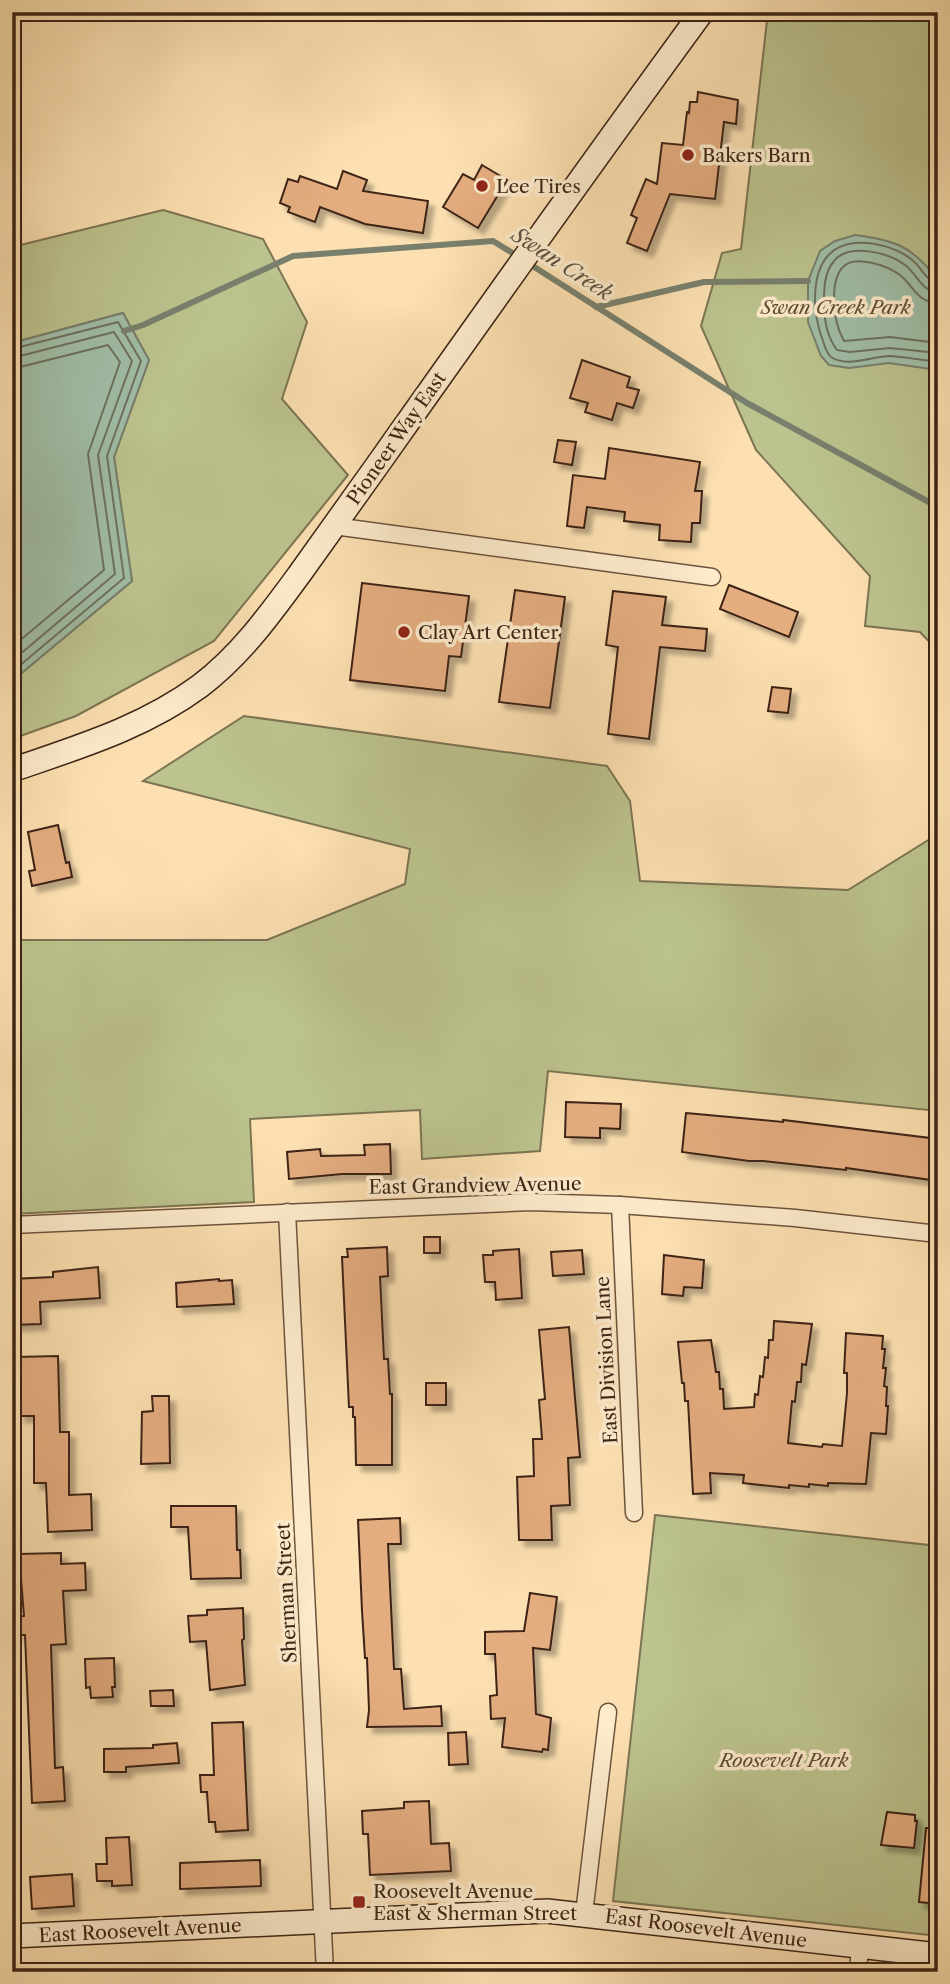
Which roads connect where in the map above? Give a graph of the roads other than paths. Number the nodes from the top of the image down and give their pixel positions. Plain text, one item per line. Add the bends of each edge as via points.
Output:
1 (702, 12) edge
2 (334, 526) junction
3 (712, 577) dead end
4 (12, 770) edge
5 (620, 1205) junction
6 (287, 1212) junction
7 (12, 1225) edge
8 (938, 1234) edge
9 (634, 1513) dead end
10 (608, 1712) dead end
11 (584, 1914) junction
12 (323, 1922) junction
13 (12, 1936) edge
14 (860, 1945) junction
15 (938, 1955) edge
16 (325, 1972) edge
17 (858, 1972) edge

1 - 2 main road, Pioneer Way East
2 - 3 street
2 - 4 main road, Pioneer Way East via 271,613 201,685 173,705 106,738
5 - 6 street, East Grandview Avenue via 531,1202
5 - 8 street, East Grandview Avenue
5 - 9 street, East Division Lane
6 - 7 street, East Grandview Avenue
6 - 12 street, Sherman Street
10 - 11 street
11 - 12 main road, East Roosevelt Avenue via 547,1911
11 - 14 main road, East Roosevelt Avenue
12 - 13 main road, East Roosevelt Avenue
12 - 16 street, Sherman Street
14 - 15 main road, East Roosevelt Avenue
14 - 17 street

